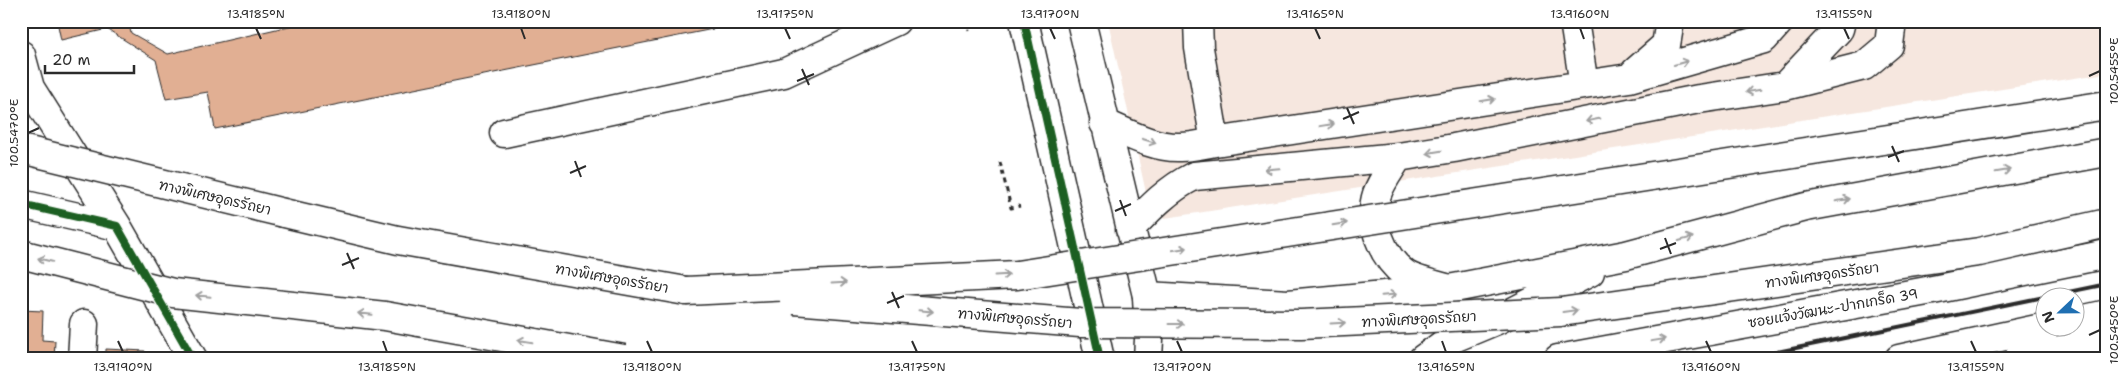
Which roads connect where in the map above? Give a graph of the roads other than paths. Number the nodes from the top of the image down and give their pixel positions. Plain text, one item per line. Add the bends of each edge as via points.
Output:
1 (896, 21) edge
2 (1024, 21) edge
3 (1081, 21) edge
4 (1198, 21) edge
5 (1574, 21) edge
6 (1670, 21) edge
7 (1780, 21) edge
8 (1841, 21) edge
9 (1892, 21) edge
10 (21, 55) edge
11 (1629, 78) junction
12 (1584, 85) junction
13 (1785, 86) junction
14 (2107, 105) edge
15 (1104, 123) junction
16 (504, 133) dead end
17 (1215, 142) junction
18 (21, 149) edge
19 (2107, 152) edge
20 (1398, 157) junction
21 (21, 204) edge
22 (2107, 223) edge
23 (117, 226) junction
24 (1130, 229) junction
25 (21, 254) edge
26 (2107, 254) edge
27 (1626, 255) junction
28 (1449, 289) junction
29 (686, 291) junction
30 (1147, 296) junction
31 (2107, 314) edge
32 (2086, 319) edge
33 (84, 324) dead end
34 (2036, 329) edge
35 (2107, 340) edge
36 (82, 359) edge
37 (193, 359) edge
38 (624, 359) edge
39 (1100, 359) edge
40 (1148, 359) edge
41 (1423, 359) edge
42 (1558, 359) edge
43 (1899, 359) edge
44 (2018, 359) edge

1 - 16 main road via 784,73
2 - 39 main road
3 - 15 main road
4 - 17 main road via 1199,48
5 - 12 main road
6 - 11 main road via 1666,45
11 -> 7 main road via 1764,40
8 - 13 main road via 1839,29
9 - 13 main road via 1889,45 1864,66
10 - 23 main road via 30,88
11 - 12 main road
17 -> 12 main road
13 -> 20 main road via 1699,99
29 -> 14 main road, bridge via 1017,274
15 -> 17 main road via 1146,141 1179,148
15 - 24 main road
18 - 29 main road, ทางพิเศษอุดรรัถยา, bridge via 398,240
27 -> 19 main road via 1806,207
20 -> 24 main road via 1194,176 1160,198
20 - 28 main road via 1377,194 1374,220 1380,240 1392,260 1406,274
21 - 23 main road
29 -> 22 main road, ทางพิเศษอุดรรัถยา, bridge via 1080,324 1311,324 1561,312 1979,252
23 - 37 main road
24 - 30 main road
38 -> 25 main road, bridge via 385,316 173,293
42 -> 26 main road, ซอยแจ้งวัฒนะ-ปากเกร็ด 39 via 1929,291
27 - 28 main road
27 - 41 main road via 1497,320 1449,340
30 -> 28 main road via 1288,304
30 - 40 main road
31 - 32 main road
33 - 36 main road
34 - 43 main road
35 - 44 main road

